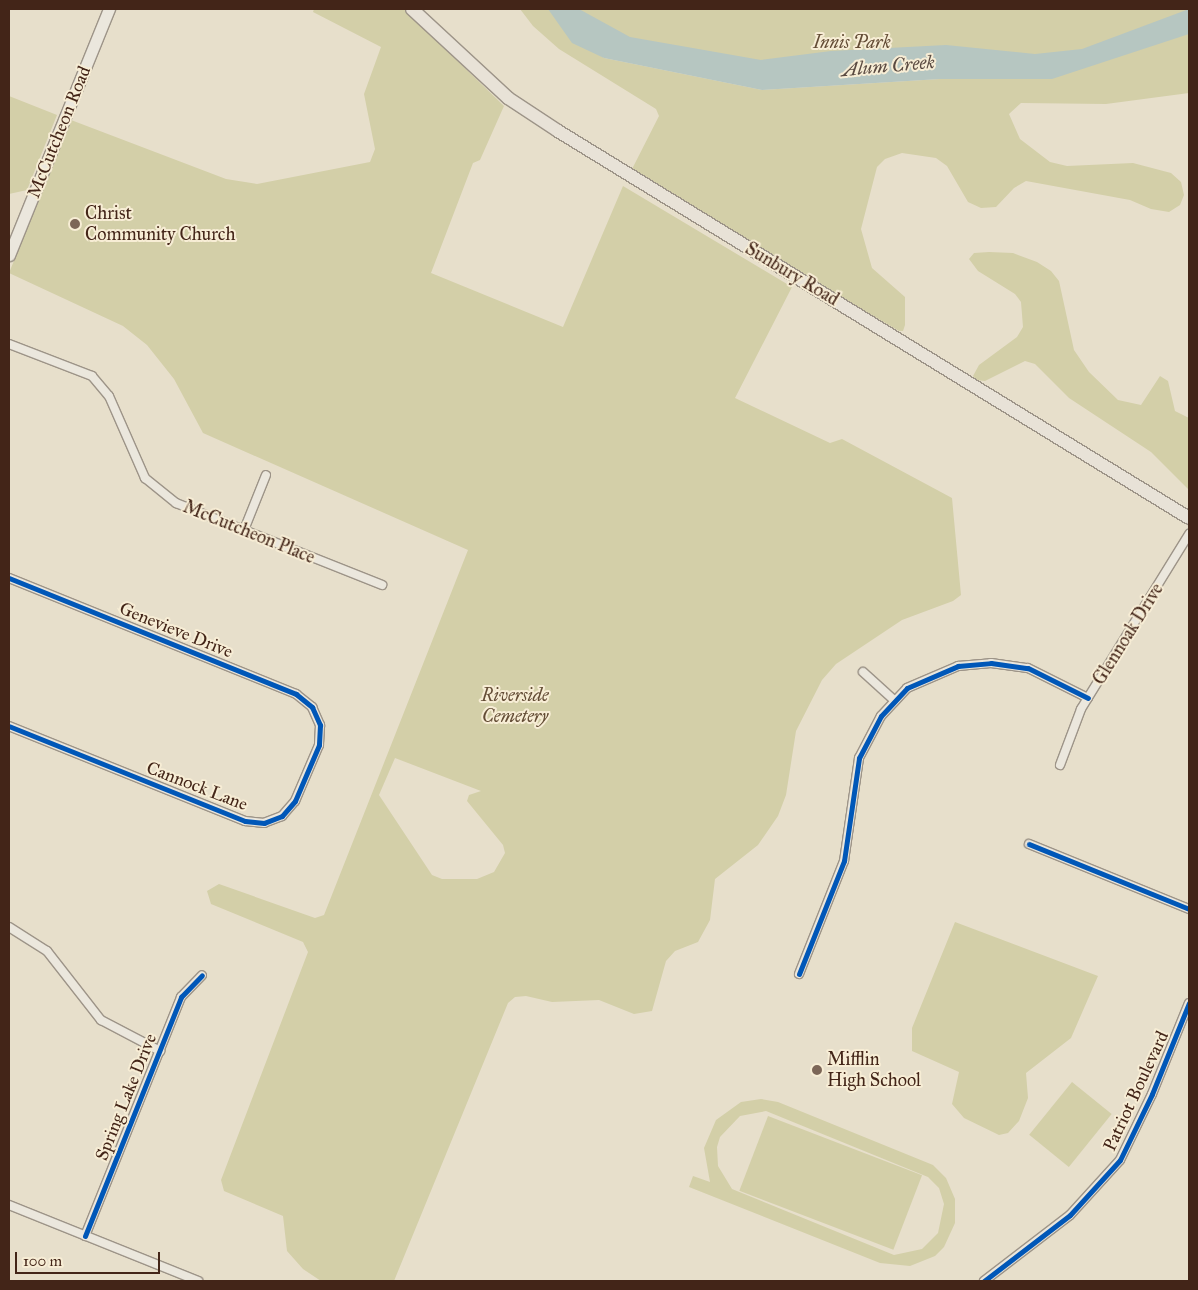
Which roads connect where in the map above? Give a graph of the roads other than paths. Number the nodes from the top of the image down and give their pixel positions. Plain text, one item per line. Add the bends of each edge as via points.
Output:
1 (109, 9) edge
2 (412, 9) edge
3 (9, 255) edge
4 (9, 344) edge
5 (266, 475) dead end
6 (1189, 518) edge
7 (244, 530) junction
8 (1189, 534) edge
9 (9, 578) edge
10 (382, 585) dead end
11 (863, 672) dead end
12 (1088, 698) junction
13 (895, 701) junction
14 (320, 725) joint
15 (9, 726) edge
16 (1060, 765) dead end
17 (1029, 844) dead end
18 (1189, 909) edge
19 (9, 927) edge
20 (799, 974) dead end
21 (202, 976) dead end
22 (1189, 1004) edge
23 (160, 1050) junction
24 (9, 1205) edge
25 (85, 1236) junction
26 (198, 1281) edge
27 (984, 1281) edge

1 - 3 main road, McCutcheon Road
2 - 6 main road, Sunbury Road via 495,87 558,131
4 - 7 street, McCutcheon Place via 92,376 109,396 145,478 176,503
5 - 7 street
7 - 10 street, McCutcheon Place
8 - 12 street, Glennoak Drive
9 - 14 street, Genevieve Drive via 296,694 312,707
11 - 13 street
12 - 13 street via 1028,668 991,662 958,666 908,688
12 - 16 street, Glennoak Drive
13 - 20 street via 881,716 859,758 844,861
14 - 15 street, Cannock Lane via 319,745 295,801 282,816 264,823 245,821
17 - 18 street
19 - 23 street via 47,951 101,1020
21 - 23 street, Spring Lake Drive via 181,997
22 - 27 street, Patriot Boulevard via 1152,1094 1120,1160 1070,1215
23 - 25 street, Spring Lake Drive
24 - 25 street
25 - 26 street

